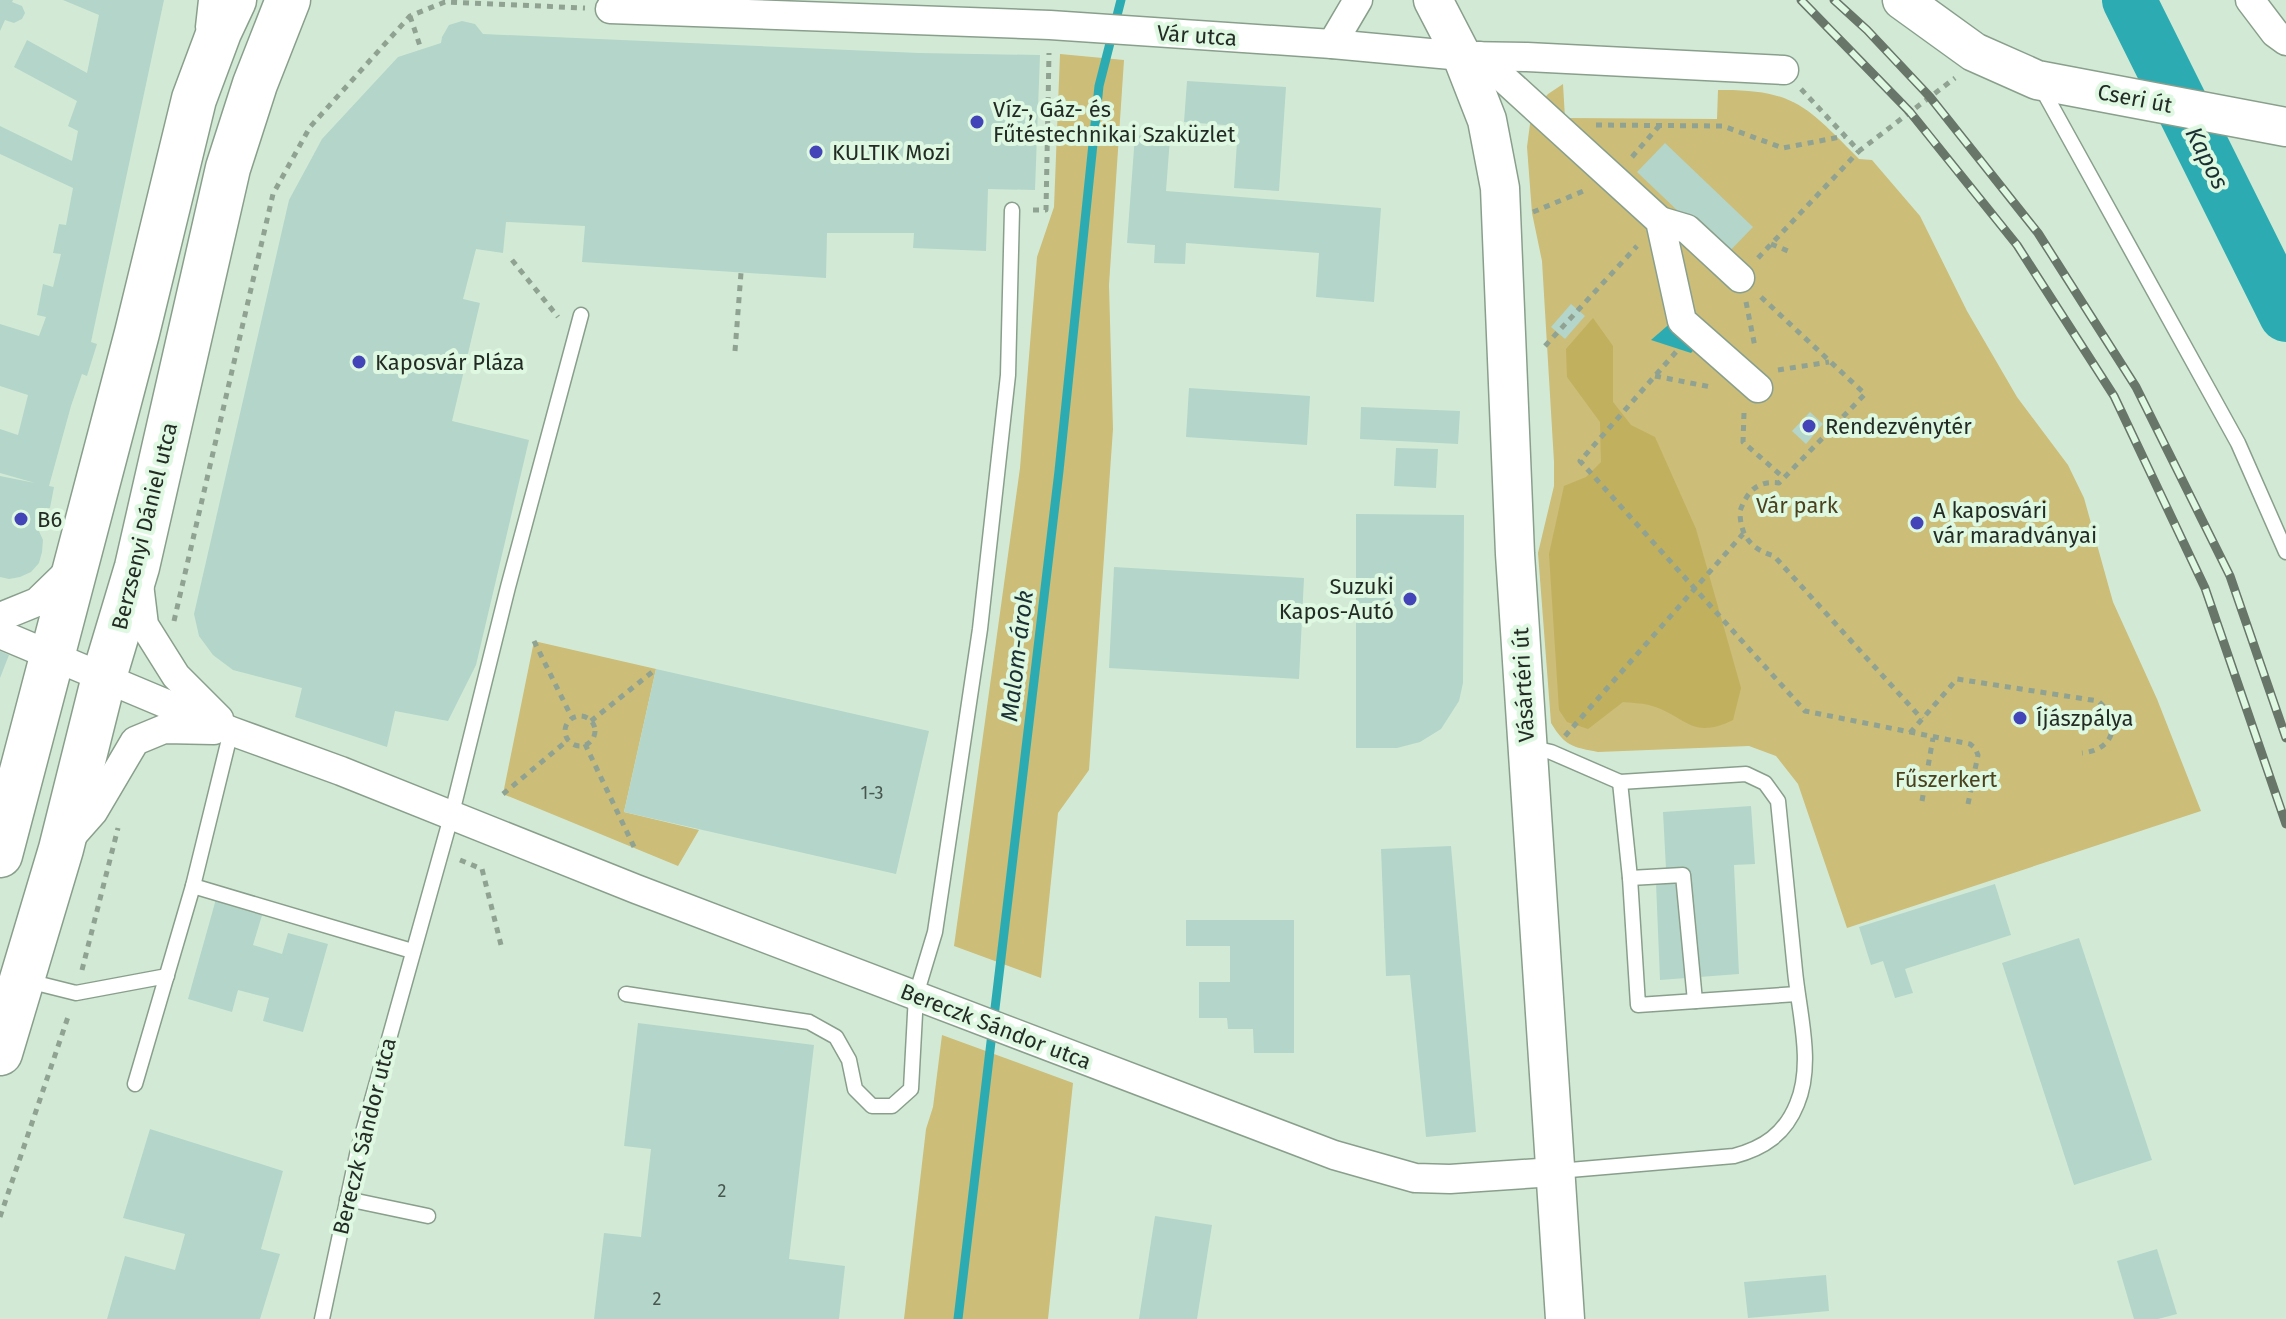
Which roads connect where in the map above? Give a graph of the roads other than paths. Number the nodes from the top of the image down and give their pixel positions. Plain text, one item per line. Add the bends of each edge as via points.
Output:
1 (206, 0) edge
2 (234, 0) edge
3 (1358, 0) edge
4 (1433, 0) edge
5 (1902, 0) edge
6 (2250, 0) edge
7 (288, 8) edge
8 (610, 9) road end
9 (2286, 41) edge
10 (1332, 44) junction
11 (1471, 56) junction
12 (1784, 70) road end
13 (2037, 80) junction
14 (194, 99) junction
15 (2272, 124) edge
16 (1012, 210) road end
17 (1660, 221) junction
18 (1740, 278) road end
19 (581, 315) dead end
20 (1758, 388) road end
21 (2286, 552) edge
22 (78, 561) junction
23 (137, 567) junction
24 (0, 617) edge
25 (0, 634) edge
26 (52, 656) junction
27 (104, 677) junction
28 (231, 731) junction
29 (1539, 749) junction
30 (1620, 782) junction
31 (451, 817) junction
32 (61, 849) junction
33 (0, 855) edge
34 (1630, 878) junction
35 (193, 886) junction
36 (412, 951) junction
37 (167, 976) junction
38 (24, 980) junction
39 (626, 994) dead end
40 (1797, 994) junction
41 (916, 995) junction
42 (1695, 1001) junction
43 (0, 1053) edge
44 (135, 1084) dead end
45 (1554, 1172) junction
46 (347, 1199) junction
47 (428, 1216) dead end
48 (322, 1319) edge
49 (1565, 1319) edge

1 - 14 lane
2 - 14 main road
3 - 10 street
4 - 11 street, Vásártéri út
5 - 13 street, Cseri út via 1974,52
6 - 9 street
7 - 23 main road, Berzsenyi Dániel utca via 255,84 228,168
8 - 10 street, Vár utca via 1050,25
10 - 11 street, Vár utca
11 - 12 street, Vár utca
11 - 17 street
11 - 29 street, Vásártéri út via 1500,188 1515,538
13 - 15 street, Cseri út
13 - 21 lane via 2238,443
14 - 22 main road
16 - 41 lane via 1008,375 972,695 935,932
17 - 18 street via 1687,229
17 - 20 street via 1682,321
19 - 31 lane
22 - 24 street via 37,602
22 - 26 main road
23 - 27 main road, Berzsenyi Dániel utca
23 - 28 street via 144,625 176,676
25 - 26 street, Bereczk Sándor utca
26 - 27 street, Bereczk Sándor utca
26 - 33 main road
27 - 28 street, Bereczk Sándor utca
27 - 32 main road, Berzsenyi Dániel utca
28 - 31 street, Bereczk Sándor utca
28 - 32 street via 164,729 135,741 93,812
28 - 35 lane
29 - 30 lane
29 - 45 street, Vásártéri út
30 - 34 lane
30 - 40 lane via 1746,774 1765,783 1778,801
31 - 36 lane, Bereczk Sándor utca
31 - 41 street, Bereczk Sándor utca
32 - 38 main road, Berzsenyi Dániel utca
34 - 42 lane via 1683,875
34 - 42 lane via 1638,1005
35 - 36 lane
35 - 37 lane
36 - 46 lane, Bereczk Sándor utca
37 - 38 lane via 76,993
37 - 44 lane
38 - 43 main road, Berzsenyi Dániel utca
39 - 41 lane via 809,1022 836,1037 849,1060 855,1089 872,1106 892,1106 911,1089
40 - 42 lane
40 - 45 lane via 1805,1075 1797,1105 1780,1132 1759,1149 1734,1156
41 - 45 street, Bereczk Sándor utca via 1334,1155 1415,1178
45 - 49 street, Vásártéri út
46 - 47 lane
46 - 48 lane, Bereczk Sándor utca

